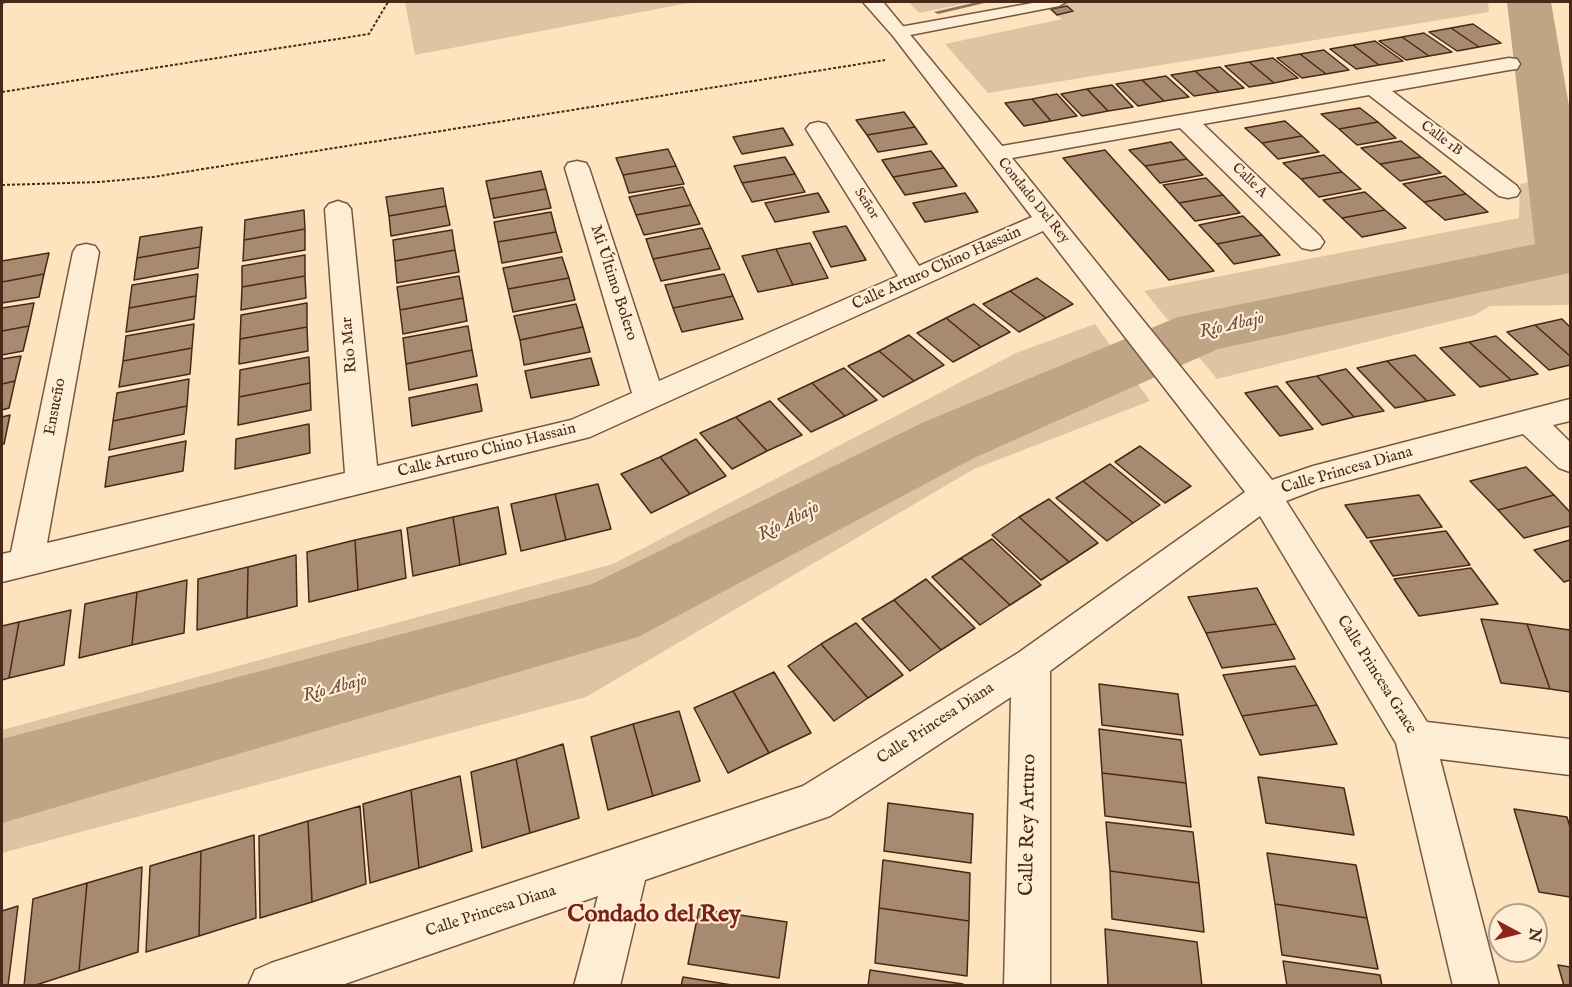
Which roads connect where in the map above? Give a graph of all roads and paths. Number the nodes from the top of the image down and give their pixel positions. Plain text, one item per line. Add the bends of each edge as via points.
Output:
1 (388, 2) edge
2 (873, 2) edge
3 (1059, 2) edge
4 (900, 32) junction
5 (918, 55) junction
6 (1509, 64) dead end
7 (1374, 88) junction
8 (2, 92) edge
9 (1186, 121) junction
10 (818, 129) dead end
11 (995, 154) junction
12 (577, 168) dead end
13 (2, 185) edge
14 (1508, 190) dead end
15 (338, 209) dead end
16 (1048, 219) junction
17 (1311, 242) dead end
18 (86, 252) dead end
19 (914, 280) junction
20 (649, 398) junction
21 (1192, 402) joint
22 (1570, 410) edge
23 (1528, 420) junction
24 (1570, 460) edge
25 (362, 482) junction
26 (1265, 495) junction
27 (14, 565) edge
28 (1031, 664) junction
29 (1415, 738) junction
30 (1570, 757) edge
31 (627, 867) junction
32 (271, 986) edge
33 (597, 986) edge
34 (1028, 986) edge
35 (1476, 986) edge

1 - 8 path via 369,34
2 - 4 street, Condado Del Rey
3 - 4 lane
4 - 5 street, Condado Del Rey
5 - 11 street, Condado Del Rey
5 - 13 path via 153,177
6 - 7 street
7 - 9 street
7 - 14 street, Calle 1B
9 - 11 street
9 - 17 street, Calle A
10 - 19 street, Señor
11 - 16 street, Condado Del Rey
12 - 20 street, Mi Último Bolero
15 - 25 street, Rio Mar
16 - 19 street, Calle Arturo Chino Hassain
16 - 21 street, Condado Del Rey
18 - 27 street, Ensueño
19 - 20 street, Calle Arturo Chino Hassain
20 - 25 street, Calle Arturo Chino Hassain via 579,429
21 - 26 street, Calle Princesa Grace
22 - 23 street, Calle Princesa Diana
23 - 24 street
23 - 26 street, Calle Princesa Diana via 1313,478
25 - 27 street, Calle Arturo Chino Hassain
26 - 28 street, Calle Princesa Diana
26 - 29 street, Calle Princesa Grace
28 - 31 street, Calle Princesa Diana via 815,802
28 - 34 street, Calle Rey Arturo
29 - 30 street
29 - 35 street, Calle Princesa Grace
31 - 32 street, Calle Princesa Diana
31 - 33 street

